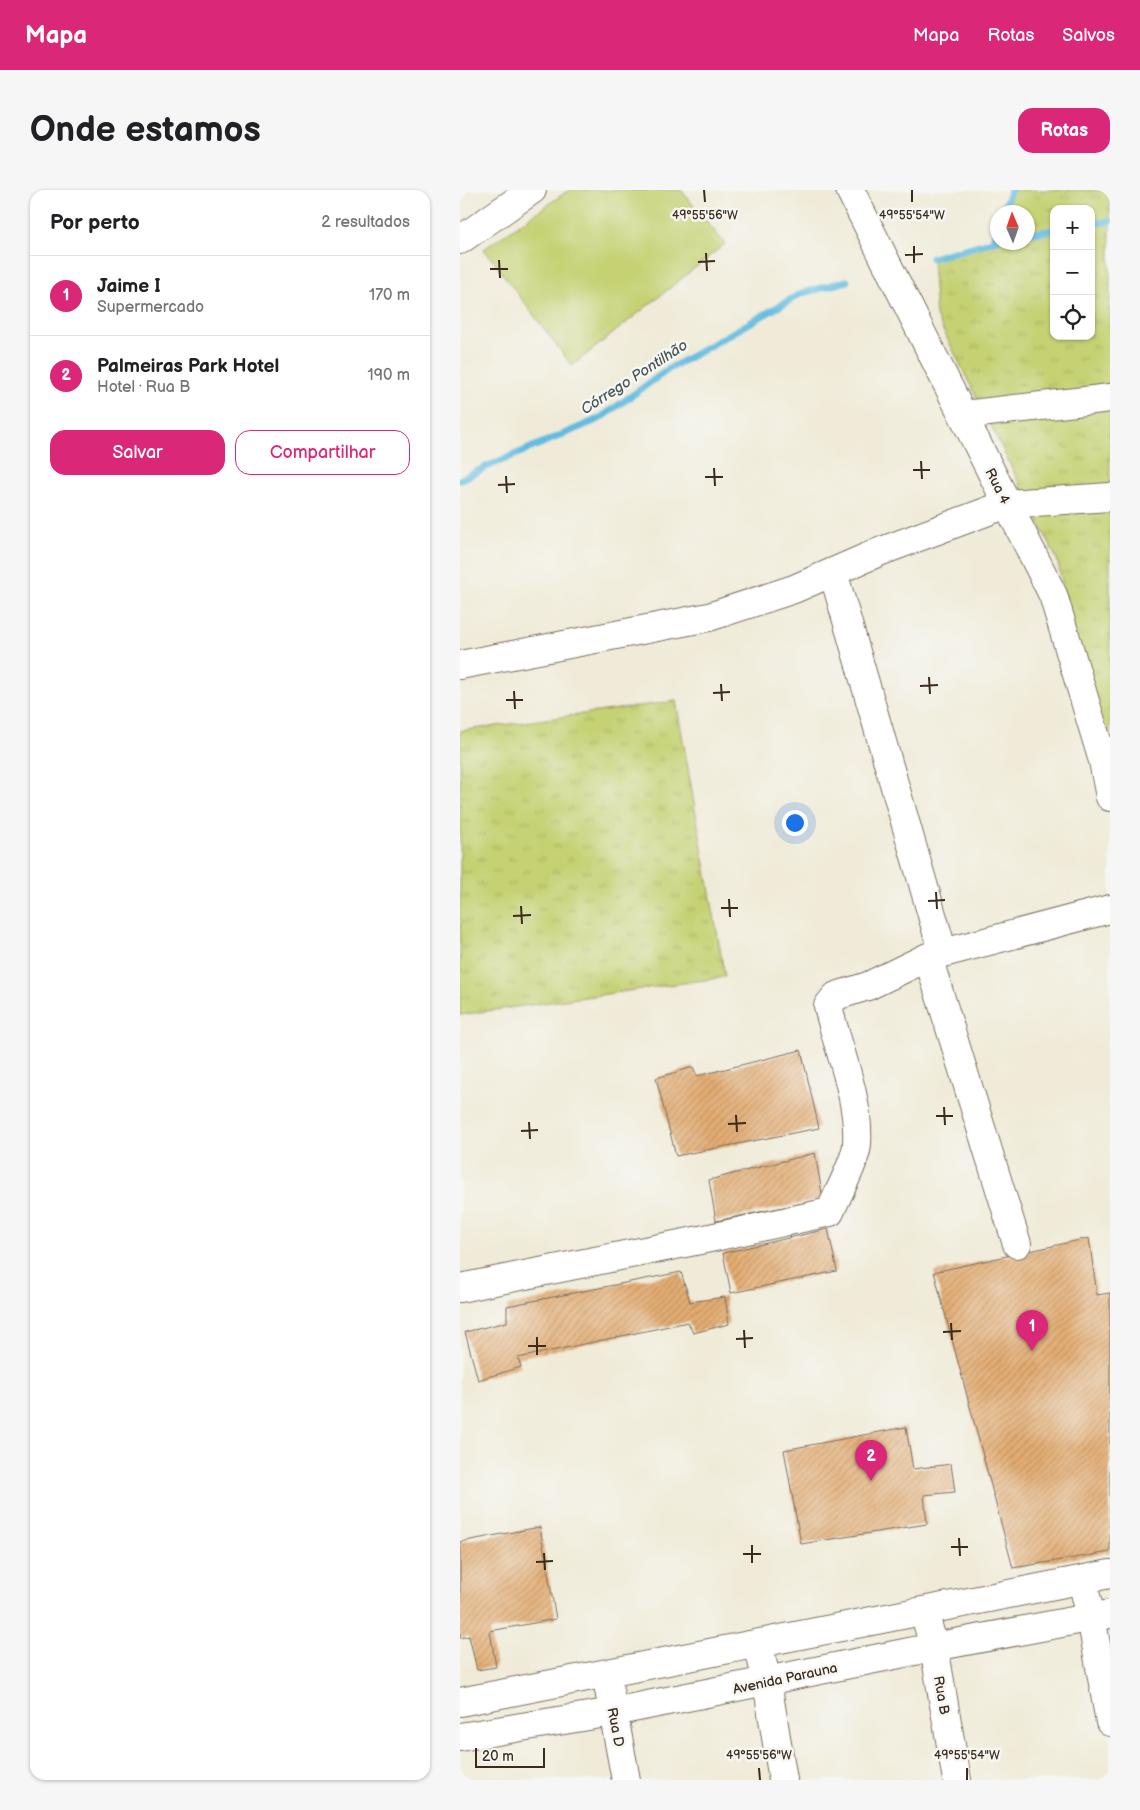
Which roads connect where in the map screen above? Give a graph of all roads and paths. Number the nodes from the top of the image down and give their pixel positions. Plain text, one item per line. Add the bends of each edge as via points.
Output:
1 (532, 190) edge
2 (850, 190) edge
3 (460, 240) edge
4 (1110, 398) edge
5 (963, 415) junction
6 (1110, 497) edge
7 (1007, 504) junction
8 (833, 572) junction
9 (460, 666) edge
10 (1110, 797) edge
11 (1110, 909) edge
12 (935, 955) junction
13 (1017, 1244) dead end
14 (460, 1288) edge
15 (1110, 1574) edge
16 (1082, 1580) junction
17 (924, 1611) junction
18 (1100, 1615) edge
19 (758, 1644) junction
20 (934, 1647) junction
21 (606, 1674) junction
22 (767, 1682) junction
23 (460, 1702) edge
24 (613, 1712) junction
25 (1110, 1722) edge
26 (460, 1737) edge
27 (626, 1780) edge
28 (784, 1780) edge
29 (957, 1780) edge

1 - 3 street
2 - 5 street, Rua 4
4 - 5 street
5 - 7 street, Rua 4
6 - 7 street
7 - 8 street
7 - 10 street, Rua 4 via 1053,595 1103,761
8 - 9 street via 794,589 710,617
8 - 12 street
11 - 12 street
12 - 13 street
12 - 14 street via 868,986 836,996 828,1006 855,1108 857,1146 830,1212
15 - 16 street
16 - 17 street
16 - 18 street
17 - 19 street
17 - 20 street, Rua B
18 - 20 street, Avenida Parauna
18 - 25 street
19 - 21 street
19 - 22 street
20 - 22 street, Avenida Parauna
20 - 29 street, Rua B
21 - 23 street
21 - 24 street, Rua D
22 - 24 street, Avenida Parauna
22 - 28 street
24 - 26 street, Avenida Parauna
24 - 27 street, Rua D

